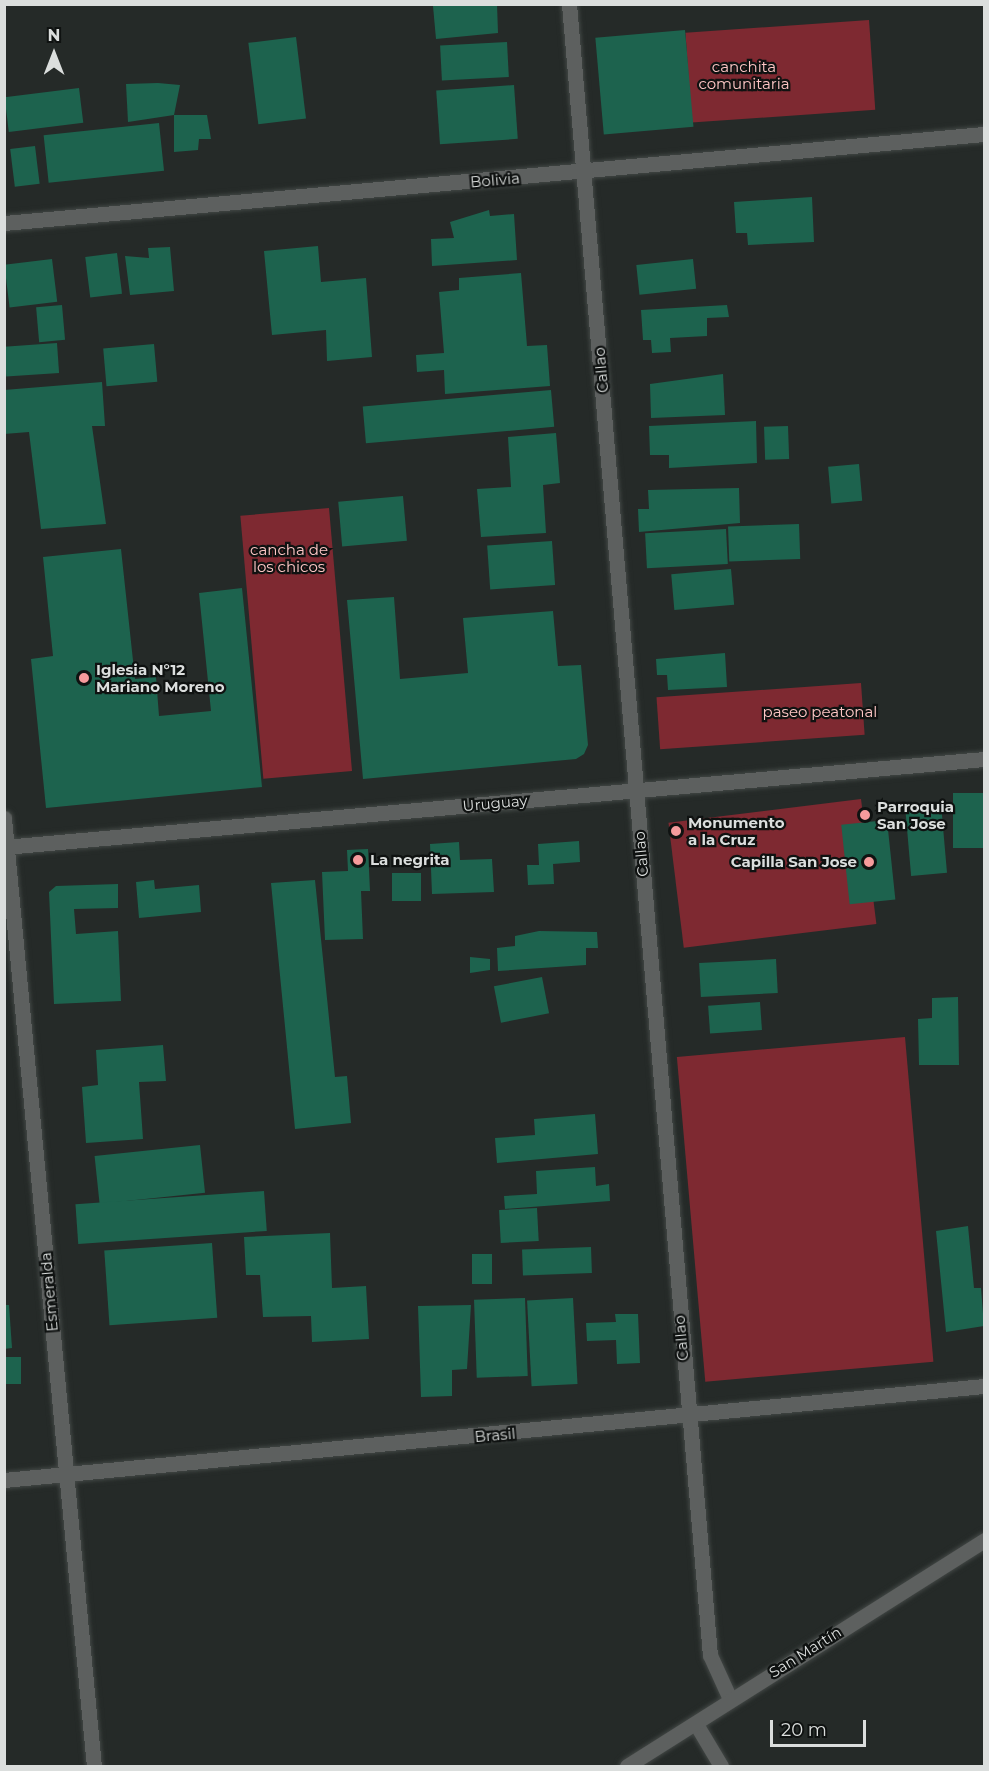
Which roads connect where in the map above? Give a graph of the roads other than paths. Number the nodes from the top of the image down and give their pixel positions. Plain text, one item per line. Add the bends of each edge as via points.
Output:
1 (569, 4) edge
2 (984, 134) edge
3 (585, 172) junction
4 (4, 223) edge
5 (984, 759) edge
6 (635, 791) junction
7 (4, 818) edge
8 (6, 847) edge
9 (984, 1386) edge
10 (688, 1417) junction
11 (66, 1474) junction
12 (4, 1480) edge
13 (984, 1540) edge
14 (730, 1699) junction
15 (696, 1724) junction
16 (94, 1767) edge
17 (627, 1767) edge
18 (721, 1767) edge

1 - 3 street, Callao
2 - 3 street, Bolivia
3 - 4 street, Bolivia
3 - 6 street, Callao
5 - 6 street, Uruguay
6 - 8 street, Uruguay
6 - 10 street, Callao
7 - 8 street, Esmeralda
8 - 11 street, Esmeralda
9 - 10 street, Brasil
10 - 11 street, Brasil
10 - 14 street, Callao via 710,1654
11 - 12 street, Brasil
11 - 16 street, Esmeralda
13 - 14 street, San Martín
14 - 15 street, San Martín
15 - 17 street, San Martín
15 - 18 street

